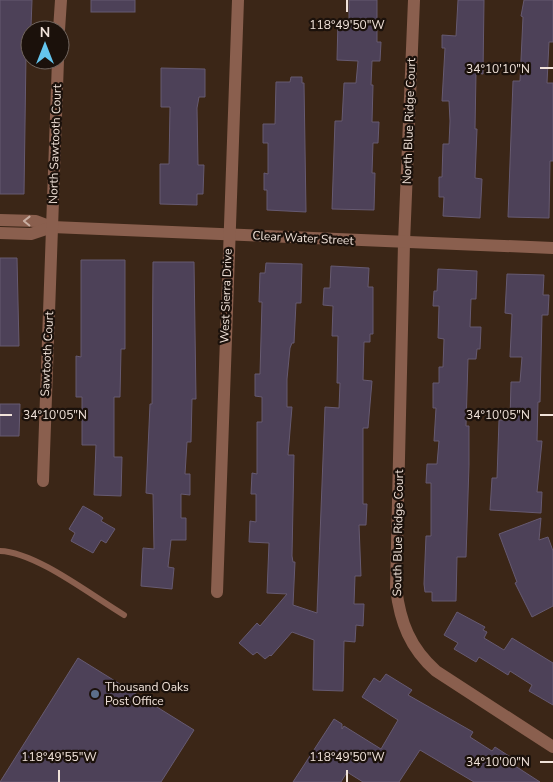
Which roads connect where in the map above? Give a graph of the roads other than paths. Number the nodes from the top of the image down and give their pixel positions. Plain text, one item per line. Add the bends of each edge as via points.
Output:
1 (60, 0) edge
2 (238, 0) edge
3 (414, 0) edge
4 (59, 20) edge
5 (58, 70) edge
6 (0, 220) edge
7 (52, 227) junction
8 (0, 233) edge
9 (228, 234) junction
10 (404, 243) junction
11 (553, 248) edge
12 (43, 481) dead end
13 (0, 551) edge
14 (217, 592) dead end
15 (124, 615) dead end
16 (553, 747) edge

1 - 4 street
2 - 9 street, West Sierra Drive
3 - 10 street, North Blue Ridge Court
5 - 7 street, North Sawtooth Court
7 -> 6 street, Clear Water Street via 36,221
7 - 8 street, Clear Water Street via 31,234
7 - 9 street, Clear Water Street
7 - 12 street, Sawtooth Court
9 - 10 street, Clear Water Street
9 - 14 street, West Sierra Drive
10 - 11 street, Clear Water Street
10 - 16 street, South Blue Ridge Court via 396,588 399,610 411,642 424,661
13 - 15 lane via 11,551 33,560

